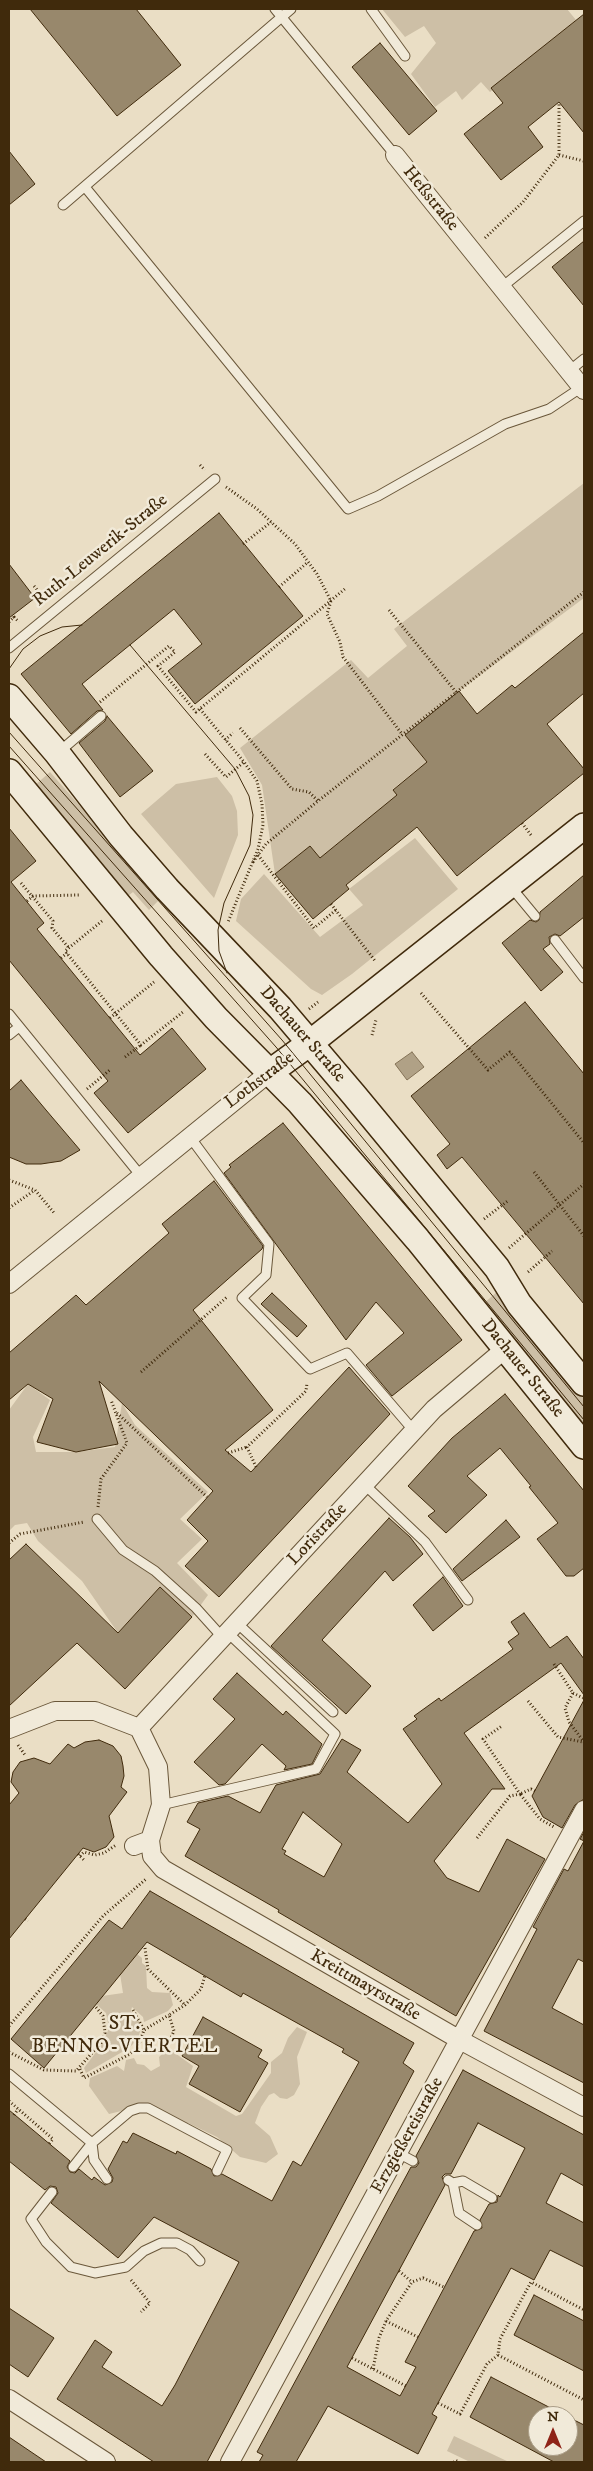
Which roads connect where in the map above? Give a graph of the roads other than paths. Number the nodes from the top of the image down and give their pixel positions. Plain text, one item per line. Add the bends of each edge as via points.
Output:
1 (291, 9) edge
2 (371, 9) edge
3 (278, 12) edge
4 (405, 56) dead end
5 (395, 155) joint
6 (85, 187) junction
7 (62, 205) dead end
8 (584, 221) edge
9 (502, 287) junction
10 (584, 359) edge
11 (569, 371) junction
12 (583, 388) edge
13 (215, 479) road end
14 (9, 648) edge
15 (9, 697) edge
16 (101, 716) dead end
17 (57, 753) junction
18 (9, 772) edge
19 (584, 826) edge
20 (510, 885) junction
21 (535, 916) dead end
22 (555, 940) dead end
23 (584, 978) edge
24 (9, 1014) edge
25 (19, 1027) junction
26 (9, 1034) edge
27 (310, 1043) junction
28 (270, 1072) junction
29 (190, 1137) junction
30 (141, 1176) junction
31 (9, 1284) edge
32 (504, 1349) junction
33 (584, 1383) edge
34 (414, 1431) junction
35 (584, 1446) edge
36 (365, 1484) junction
37 (97, 1519) road end
38 (468, 1600) dead end
39 (229, 1631) junction
40 (333, 1712) dead end
41 (139, 1728) junction
42 (9, 1729) edge
43 (161, 1805) junction
44 (584, 1810) edge
45 (126, 1844) road end
46 (155, 1860) junction
47 (460, 2040) junction
48 (9, 2074) edge
49 (584, 2107) edge
50 (92, 2143) junction
51 (73, 2167) dead end
52 (217, 2172) dead end
53 (107, 2180) dead end
54 (52, 2192) dead end
55 (492, 2198) dead end
56 (477, 2225) dead end
57 (200, 2261) dead end
58 (9, 2399) edge
59 (106, 2462) edge
60 (230, 2462) edge

1 - 3 lane
2 - 4 lane
3 - 5 lane, Heßstraße
3 - 6 lane
5 - 9 street, Heßstraße
6 - 7 lane
6 - 12 lane via 348,509 378,496 505,424 549,409
8 - 9 lane
9 - 11 street, Heßstraße
10 - 11 lane
11 - 12 street, Heßstraße
13 - 14 lane, Ruth-Leuwerik-Straße
15 - 17 main road, Dachauer Straße
16 - 17 lane
17 - 27 main road, Dachauer Straße via 167,889
18 - 28 main road, Dachauer Straße via 160,956
19 - 20 main road, Lothstraße
20 - 21 lane
20 - 27 main road, Lothstraße
22 - 23 lane
24 - 25 lane
25 - 26 lane
25 - 30 lane
27 - 28 main road, Lothstraße
27 - 33 main road, Dachauer Straße via 497,1268 519,1304
28 - 29 street, Lothstraße
28 - 32 main road, Dachauer Straße via 304,1106 418,1240
29 - 30 street, Lothstraße
29 - 34 lane via 269,1244 266,1275 242,1298 310,1369 347,1353
30 - 31 street, Lothstraße
32 - 34 street, Loristraße via 434,1409
32 - 35 main road, Dachauer Straße
34 - 36 street, Loristraße
36 - 38 lane via 425,1542
36 - 39 street, Loristraße
37 - 39 lane via 123,1550 155,1571 196,1608
39 - 40 lane
39 - 41 street, Loristraße
39 - 43 lane via 335,1734 316,1769
41 - 42 street via 95,1711 55,1712
41 - 43 street via 158,1767
43 - 46 street
44 - 47 street, Erzgießereistraße
45 - 46 street
46 - 47 street, Kreittmayrstraße
47 - 49 street, Kreittmayrstraße
47 - 60 street, Erzgießereistraße via 406,2157
48 - 50 lane
50 - 51 lane
50 - 52 lane via 130,2112 148,2108 227,2150
50 - 53 lane via 94,2160
54 - 57 lane via 30,2219 46,2242 71,2266 95,2274 126,2267 144,2251 161,2243 177,2243
55 - 56 lane via 463,2181 450,2181 459,2214
58 - 59 street

